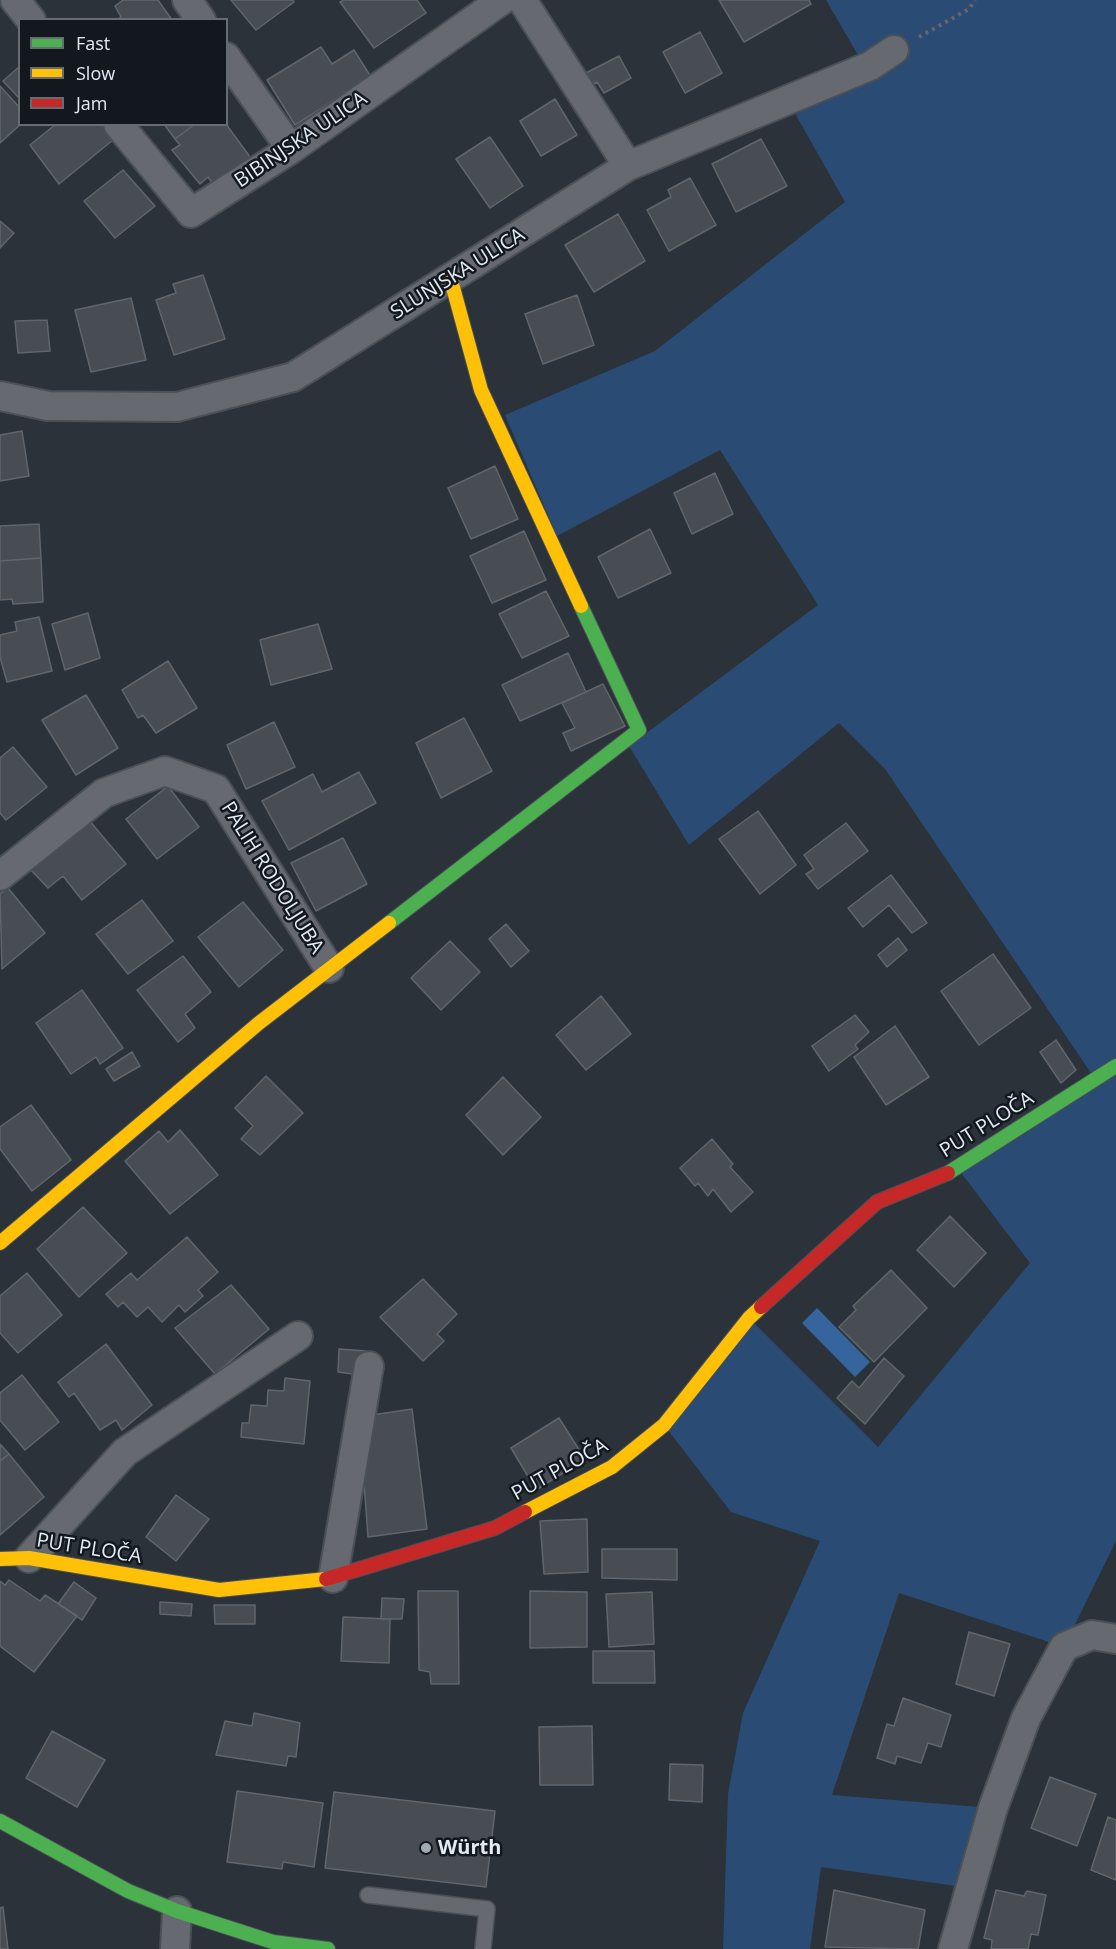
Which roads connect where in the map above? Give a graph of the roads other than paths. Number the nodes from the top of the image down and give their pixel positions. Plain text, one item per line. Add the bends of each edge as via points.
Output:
1 (15, 0) edge
2 (187, 0) edge
3 (502, 0) edge
4 (522, 0) edge
5 (29, 18) edge
6 (200, 18) edge
7 (894, 50) road end
8 (228, 60) edge
9 (120, 126) edge
10 (291, 149) junction
11 (628, 166) junction
12 (451, 280) junction
13 (0, 396) edge
14 (0, 876) edge
15 (329, 968) junction
16 (1116, 1066) edge
17 (0, 1243) edge
18 (298, 1336) dead end
19 (369, 1366) dead end
20 (29, 1558) junction
21 (0, 1559) edge
22 (333, 1578) junction
23 (1116, 1639) edge
24 (0, 1821) edge
25 (368, 1895) dead end
26 (177, 1911) junction
27 (175, 1949) edge
28 (328, 1949) edge
29 (483, 1949) edge
30 (953, 1949) edge

1 - 5 street
2 - 6 street
3 - 10 street, BIBINJSKA ULICA
4 - 11 street
7 - 11 street, SLUNJSKA ULICA via 870,66
8 - 10 street
9 - 10 street, BIBINJSKA ULICA via 191,213
11 - 12 street, SLUNJSKA ULICA
12 - 13 street, SLUNJSKA ULICA via 293,377 177,407 48,406
12 - 15 street via 481,390 639,730
14 - 15 street, PALIH RODOLJUBA via 104,793 165,771 216,789
15 - 17 street
16 - 22 street, PUT PLOČA via 958,1169 877,1202 749,1318 664,1425 612,1467 495,1528
18 - 20 street via 125,1452
19 - 22 street
20 - 21 street, PUT PLOČA
20 - 22 street, PUT PLOČA via 219,1590
23 - 30 street via 1092,1635 1064,1647 1026,1718 993,1808
24 - 26 street via 128,1891
25 - 29 lane via 487,1909
26 - 27 street
26 - 28 street via 273,1942

